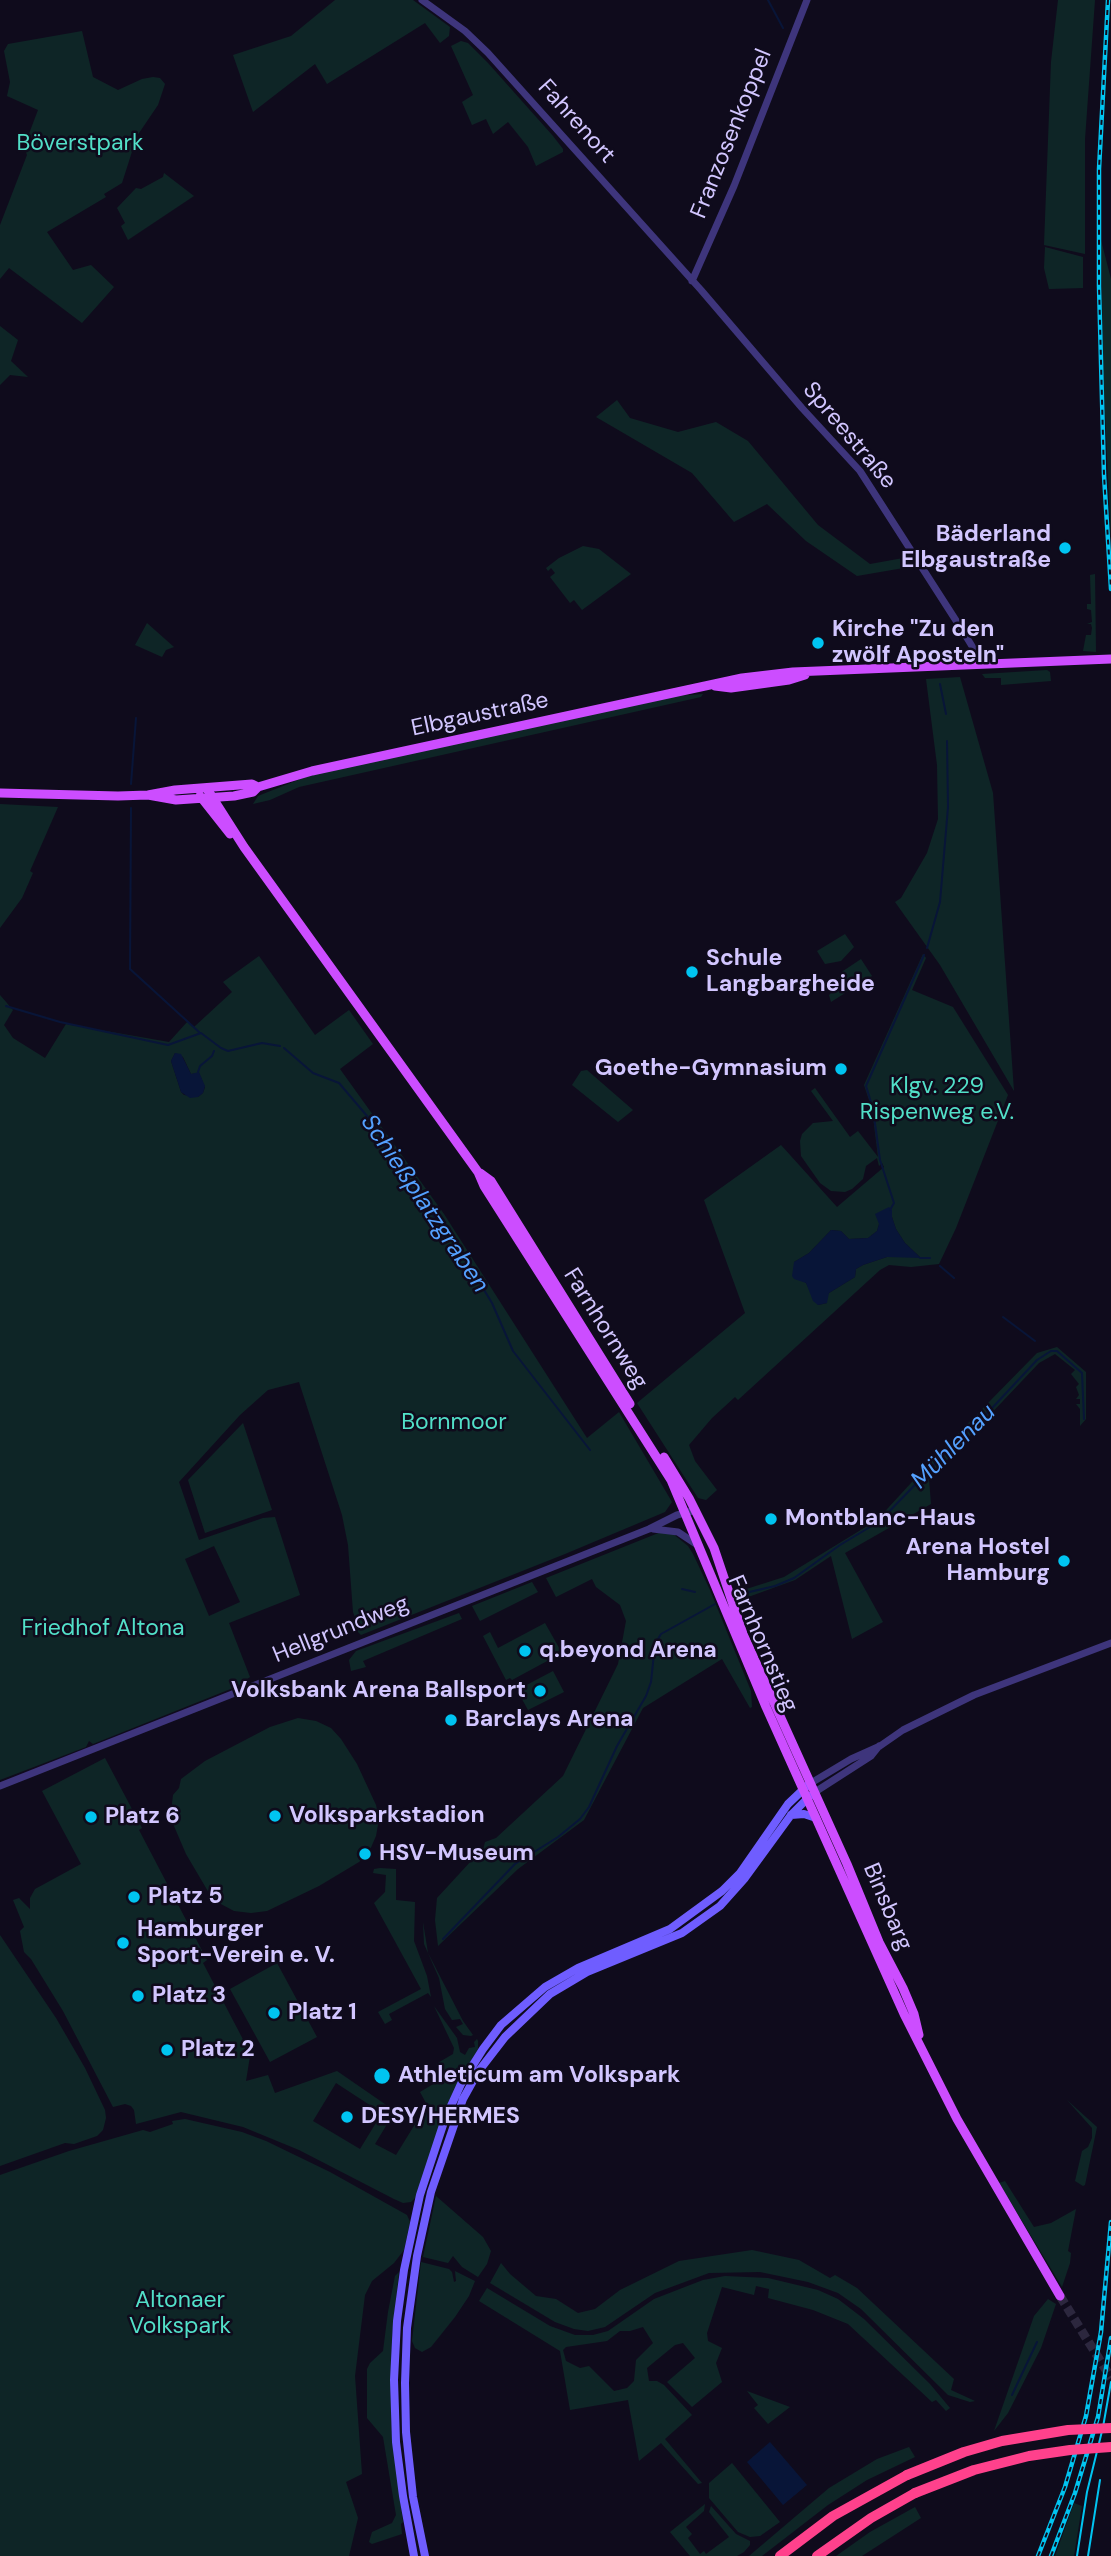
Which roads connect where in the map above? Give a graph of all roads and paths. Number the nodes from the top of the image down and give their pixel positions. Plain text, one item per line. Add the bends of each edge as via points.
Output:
1 (422, 0) edge
2 (807, 0) edge
3 (692, 281) junction
4 (1111, 659) edge
5 (979, 665) junction
6 (258, 787) junction
7 (0, 793) edge
8 (205, 794) junction
9 (234, 796) junction
10 (227, 820) junction
11 (244, 847) junction
12 (691, 1512) junction
13 (649, 1529) junction
14 (702, 1550) junction
15 (1111, 1643) edge
16 (0, 1786) edge
17 (809, 1788) junction
18 (807, 1799) junction
19 (791, 1815) junction
20 (816, 1818) junction
21 (922, 2049) junction
22 (1060, 2296) tunnel mouth
23 (1111, 2428) edge
24 (1111, 2447) edge
25 (414, 2556) edge
26 (425, 2556) edge
27 (780, 2556) edge
28 (817, 2556) edge

1 - 3 street, Fahrenort via 482,46
2 - 3 street, Franzosenkoppel
3 - 5 street, Spreestraße via 865,477 975,651
4 - 5 main road, Elbgaustraße
5 - 6 main road, Elbgaustraße via 809,673 731,688 710,686 334,766
6 - 8 main road, Elbgaustraße via 252,784
6 - 9 main road, Elbgaustraße
7 - 8 main road, Elbgaustraße via 148,795 176,800
8 - 9 main road, Elbgaustraße
8 - 10 main road, Farnhornweg
8 - 11 main road, Farnhornweg via 227,831
9 - 10 main road
10 - 11 main road, Farnhornweg
11 - 12 main road, Farnhornweg via 478,1172
12 - 13 street, Hellgrundweg
12 - 14 main road, Farnhornstieg
12 - 17 main road, Farnhornstieg via 714,1548 743,1634
13 - 14 street via 678,1532
13 - 16 street, Hellgrundweg
14 - 17 main road, Farnhornstieg via 740,1647
15 - 17 street via 974,1695 903,1730 871,1756
17 - 18 main road, Binsbarg
17 - 21 main road, Binsbarg via 914,2014
17 - 25 main road via 780,1814 740,1873 722,1891 670,1929 578,1968 519,2008 497,2031 457,2091 420,2195 397,2321 396,2442
18 - 19 main road
18 - 20 main road, Binsbarg
19 - 20 main road
19 - 26 main road via 740,1884 709,1914 664,1942 578,1977 550,1994 490,2055 463,2099 431,2192 407,2328 406,2432
20 - 21 main road, Binsbarg
21 - 22 main road, Binsbarg via 991,2180
23 - 27 highway, bridge via 1068,2430 964,2452 907,2475 834,2516
24 - 28 highway, bridge via 1013,2459 974,2470 915,2493

